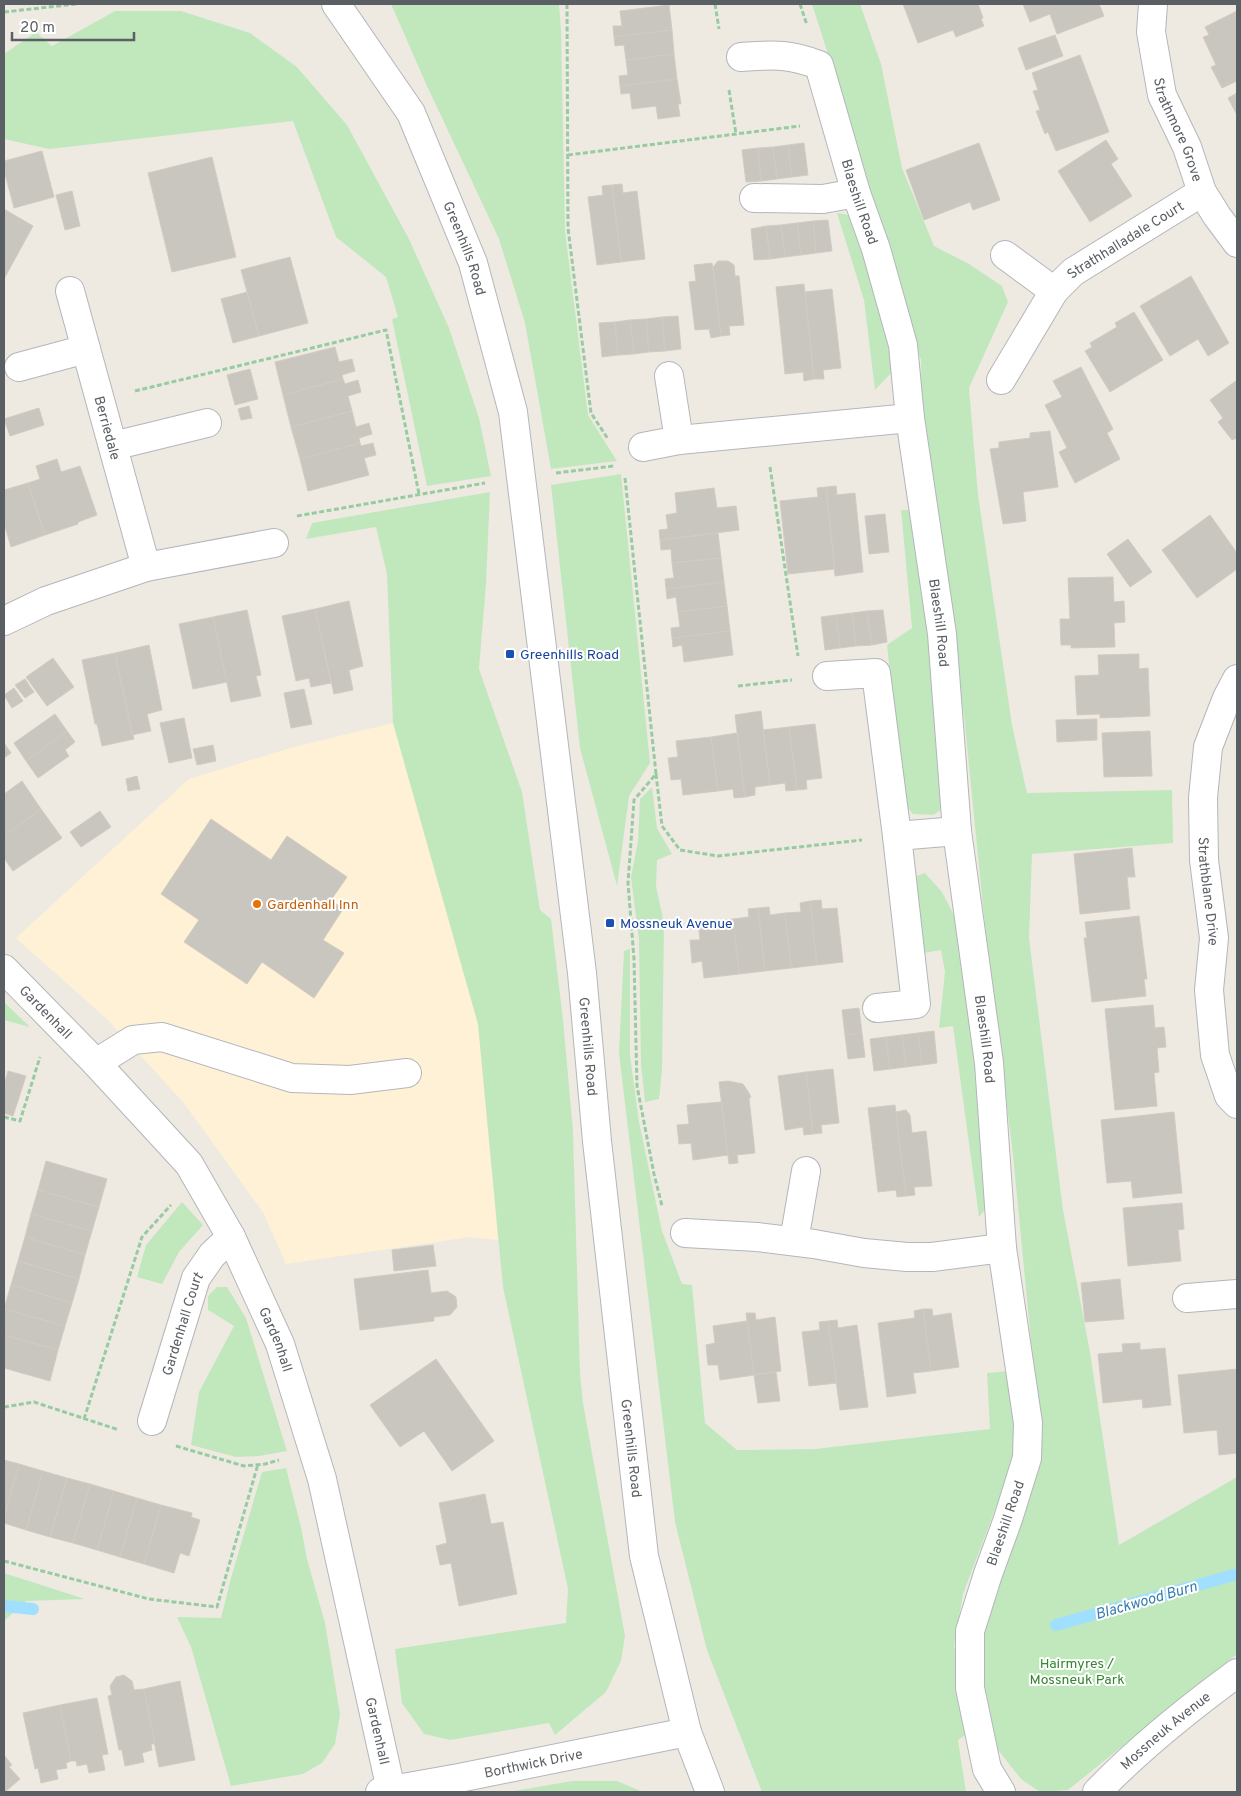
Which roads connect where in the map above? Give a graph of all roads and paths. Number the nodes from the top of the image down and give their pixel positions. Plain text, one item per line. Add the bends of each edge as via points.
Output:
1 (76, 4) edge
2 (336, 4) edge
3 (567, 4) edge
4 (1153, 4) edge
5 (4, 12) edge
6 (741, 57) dead end
7 (835, 121) junction
8 (568, 155) junction
9 (1202, 192) junction
10 (856, 193) junction
11 (754, 198) dead end
12 (1237, 243) edge
13 (1005, 255) dead end
14 (70, 291) dead end
15 (1054, 291) junction
16 (86, 349) junction
17 (19, 366) dead end
18 (669, 376) dead end
19 (1001, 380) dead end
20 (100, 400) junction
21 (910, 418) junction
22 (207, 422) dead end
23 (765, 431) junction
24 (679, 440) junction
25 (113, 446) junction
26 (633, 456) junction
27 (520, 477) junction
28 (419, 494) junction
29 (274, 543) joint
30 (146, 567) junction
31 (4, 621) edge
32 (814, 677) junction
33 (1237, 680) edge
34 (738, 686) dead end
35 (656, 774) junction
36 (957, 831) junction
37 (897, 836) junction
38 (4, 969) edge
39 (877, 1008) dead end
40 (52, 1017) junction
41 (96, 1063) junction
42 (407, 1073) dead end
43 (1237, 1104) edge
44 (4, 1117) edge
45 (806, 1170) dead end
46 (197, 1177) junction
47 (685, 1233) joint
48 (231, 1238) junction
49 (794, 1241) junction
50 (1002, 1248) junction
51 (1237, 1294) edge
52 (1187, 1298) dead end
53 (84, 1419) dead end
54 (152, 1420) dead end
55 (258, 1464) dead end
56 (4, 1561) edge
57 (1237, 1673) edge
58 (687, 1732) junction
59 (385, 1791) edge
60 (710, 1792) edge
61 (1001, 1792) edge
62 (1097, 1792) edge

1 - 5 path
2 - 27 street, Greenhills Road via 411,113 473,263 513,412
3 - 8 path
4 - 9 street, Strathmore Grove via 1151,32 1162,95 1188,147
6 - 7 street, Blaeshill Road via 778,54 819,65
7 - 8 path
7 - 10 street, Blaeshill Road
8 - 26 path via 568,228 591,413
9 - 12 street, Strathmore Grove
9 - 15 street, Strathhalladale Court via 1073,272
10 - 11 street via 823,199
10 - 21 street, Blaeshill Road via 876,249 903,345
13 - 15 street
14 - 16 street, Berriedale
15 - 19 street, Strathhalladale Court
16 - 17 street
16 - 20 street, Berriedale
18 - 24 street
20 - 25 street, Berriedale
20 - 28 path via 386,330
21 - 23 street
21 - 36 street, Blaeshill Road via 942,634
22 - 25 street
23 - 24 street
23 - 32 path
24 - 26 street
25 - 30 street, Berriedale
26 - 27 path
26 - 35 path
27 - 28 path
27 - 58 street, Greenhills Road via 582,973 597,1141 644,1556
28 - 29 path via 297,516
29 - 30 street
30 - 31 street via 46,602
32 - 34 path
32 - 37 street via 876,672
33 - 43 street, Strathblane Drive via 1208,747 1203,798 1204,860 1214,938 1209,990 1215,1055 1230,1096
35 - 37 path via 662,826 680,850 718,856
35 - 47 path via 634,800 628,883 634,959 637,1086 669,1233
36 - 37 street
36 - 50 street, Blaeshill Road via 989,1063
37 - 39 street via 916,1004
38 - 40 street, Gardenhall
40 - 41 street, Gardenhall
40 - 44 path via 20,1121
41 - 42 street via 133,1040 162,1037 292,1078 350,1080
41 - 46 street, Gardenhall via 189,1164
45 - 49 street
46 - 48 street, Gardenhall
46 - 53 path via 142,1238
47 - 49 street
48 - 54 street, Gardenhall Court via 212,1254 196,1278
48 - 59 street, Gardenhall via 280,1344 322,1479
49 - 50 street via 907,1257
50 - 61 street, Blaeshill Road via 1027,1414 1027,1458 970,1631 970,1688 987,1769
51 - 52 street
55 - 56 path via 217,1607 149,1599
57 - 62 street, Mossneuk Avenue via 1120,1768
58 - 59 street, Borthwick Drive
58 - 60 street, Greenhills Road

